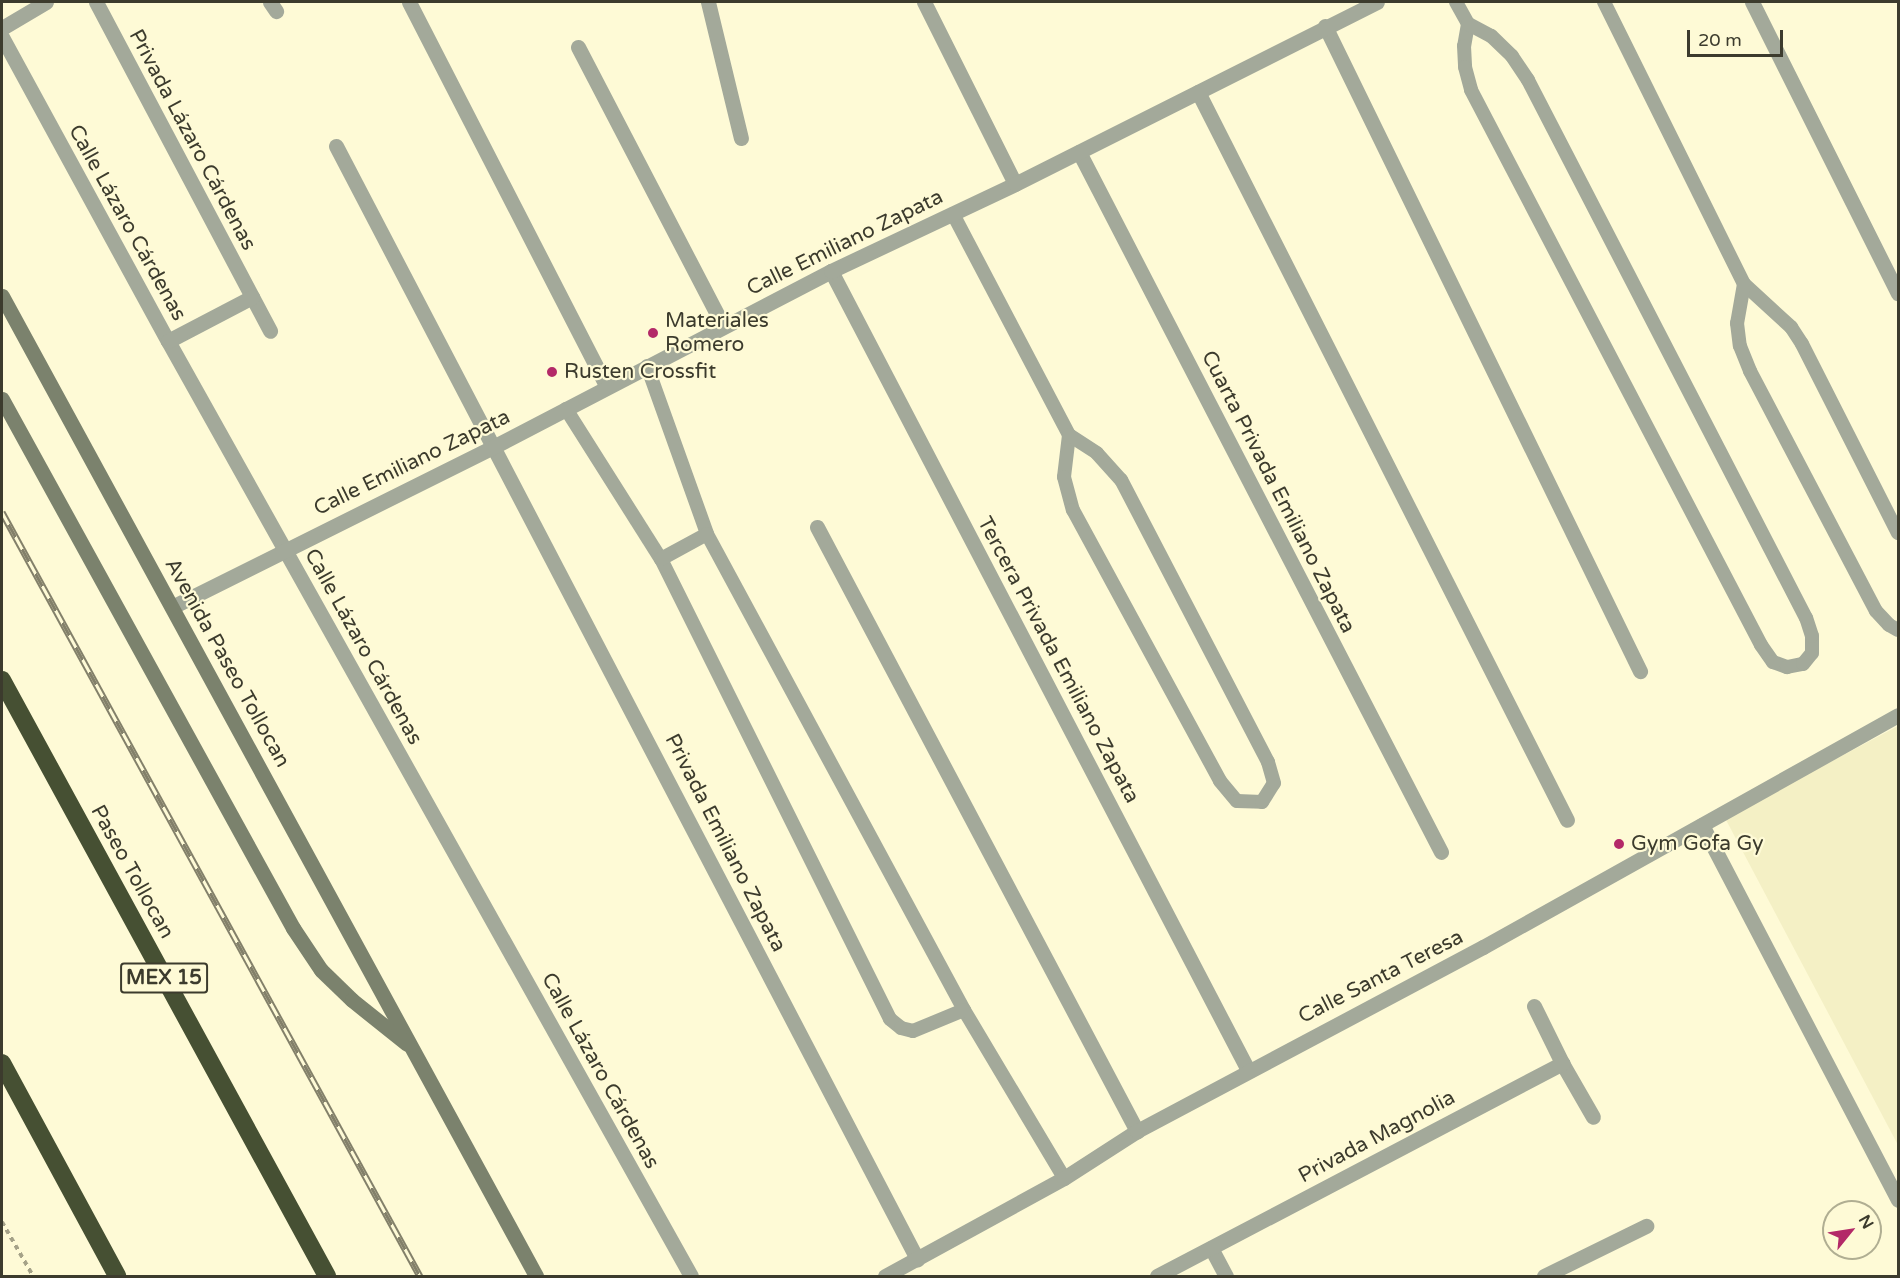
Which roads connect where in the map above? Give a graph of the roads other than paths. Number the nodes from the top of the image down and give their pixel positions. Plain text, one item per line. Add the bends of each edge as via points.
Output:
1 (46, 2) edge
2 (96, 2) edge
3 (409, 2) edge
4 (708, 2) edge
5 (924, 2) edge
6 (1377, 2) edge
7 (1456, 2) edge
8 (1604, 2) edge
9 (1752, 2) edge
10 (1468, 24) junction
11 (1325, 26) junction
12 (2, 27) edge
13 (2, 37) edge
14 (578, 47) dead end
15 (1198, 92) junction
16 (741, 138) dead end
17 (336, 146) dead end
18 (1079, 152) junction
19 (1015, 184) junction
20 (953, 214) junction
21 (831, 271) junction
22 (1744, 284) junction
23 (1899, 293) edge
24 (2, 296) edge
25 (252, 297) junction
26 (723, 326) junction
27 (270, 331) dead end
28 (168, 341) junction
29 (647, 366) junction
30 (608, 387) junction
31 (2, 399) edge
32 (566, 409) junction
33 (1069, 435) junction
34 (495, 446) junction
35 (817, 527) dead end
36 (1899, 533) edge
37 (708, 534) junction
38 (285, 550) junction
39 (661, 559) junction
40 (172, 607) junction
41 (1899, 630) edge
42 (1640, 671) dead end
43 (2, 680) edge
44 (1899, 715) edge
45 (1566, 820) dead end
46 (1702, 825) junction
47 (1441, 852) dead end
48 (1534, 1006) dead end
49 (964, 1010) junction
50 (414, 1050) junction
51 (2, 1063) edge
52 (1562, 1063) junction
53 (1248, 1070) junction
54 (1593, 1117) dead end
55 (1137, 1131) junction
56 (1064, 1178) junction
57 (1899, 1200) edge
58 (1646, 1226) dead end
59 (1211, 1248) junction
60 (917, 1259) junction
61 (117, 1276) edge
62 (327, 1276) edge
63 (536, 1276) edge
64 (691, 1276) edge
65 (885, 1276) edge
66 (1157, 1276) edge
67 (1226, 1276) edge
68 (1544, 1276) edge

1 - 12 street
2 - 25 street, Privada Lázaro Cárdenas
3 - 30 street
4 - 16 street
5 - 19 street
6 - 11 street, Calle Emiliano Zapata
7 - 10 lane
8 - 22 lane
9 - 23 street
10 - 10 lane via 1464,46 1471,90 1755,635 1773,663 1787,667 1803,664 1812,653 1806,618 1528,80 1512,56 1491,36
11 - 15 street, Calle Emiliano Zapata
11 - 42 street
13 - 28 street, Calle Lázaro Cárdenas
14 - 26 street
15 - 18 street, Calle Emiliano Zapata
15 - 45 street
17 - 34 street, Privada Emiliano Zapata
18 - 19 street, Calle Emiliano Zapata
18 - 47 street, Cuarta Privada Emiliano Zapata
19 - 20 street, Calle Emiliano Zapata
20 - 21 street, Calle Emiliano Zapata
20 - 33 lane
21 - 26 street, Calle Emiliano Zapata
21 - 53 street, Tercera Privada Emiliano Zapata
22 - 36 lane via 1791,327 1802,344
22 - 41 lane via 1737,323 1740,346 1750,371 1876,611 1889,626
24 - 40 main road, Avenida Paseo Tollocan
25 - 27 street, Privada Lázaro Cárdenas
25 - 28 street
26 - 29 street, Calle Emiliano Zapata
28 - 38 street, Calle Lázaro Cárdenas
29 - 30 street, Calle Emiliano Zapata
29 - 37 lane
30 - 32 street, Calle Emiliano Zapata
31 - 50 main road, Avenida Paseo Tollocan via 293,928 321,969 352,1000
32 - 34 street, Calle Emiliano Zapata
32 - 39 lane
33 - 33 lane via 1097,453 1121,480 1269,762 1274,783 1262,802 1238,801 1220,781 1072,510 1064,477
34 - 38 street, Calle Emiliano Zapata
34 - 60 street, Privada Emiliano Zapata
35 - 55 street
37 - 39 lane
37 - 49 lane
38 - 40 street, Calle Emiliano Zapata
38 - 64 street, Calle Lázaro Cárdenas
39 - 49 lane via 890,1019 913,1031
40 - 50 main road, Avenida Paseo Tollocan
43 - 62 highway, Paseo Tollocan / MEX 15
44 - 46 street, Calle Santa Teresa
46 - 53 street, Calle Santa Teresa via 1483,947
46 - 57 street
48 - 52 street
49 - 56 lane
50 - 63 main road, Avenida Paseo Tollocan
51 - 61 highway
52 - 54 street
52 - 59 street, Privada Magnolia
53 - 55 street, Calle Santa Teresa
55 - 56 street, Calle Santa Teresa
56 - 60 street, Calle Santa Teresa
58 - 68 street
59 - 66 street, Privada Magnolia
59 - 67 street
60 - 65 street, Calle Santa Teresa

